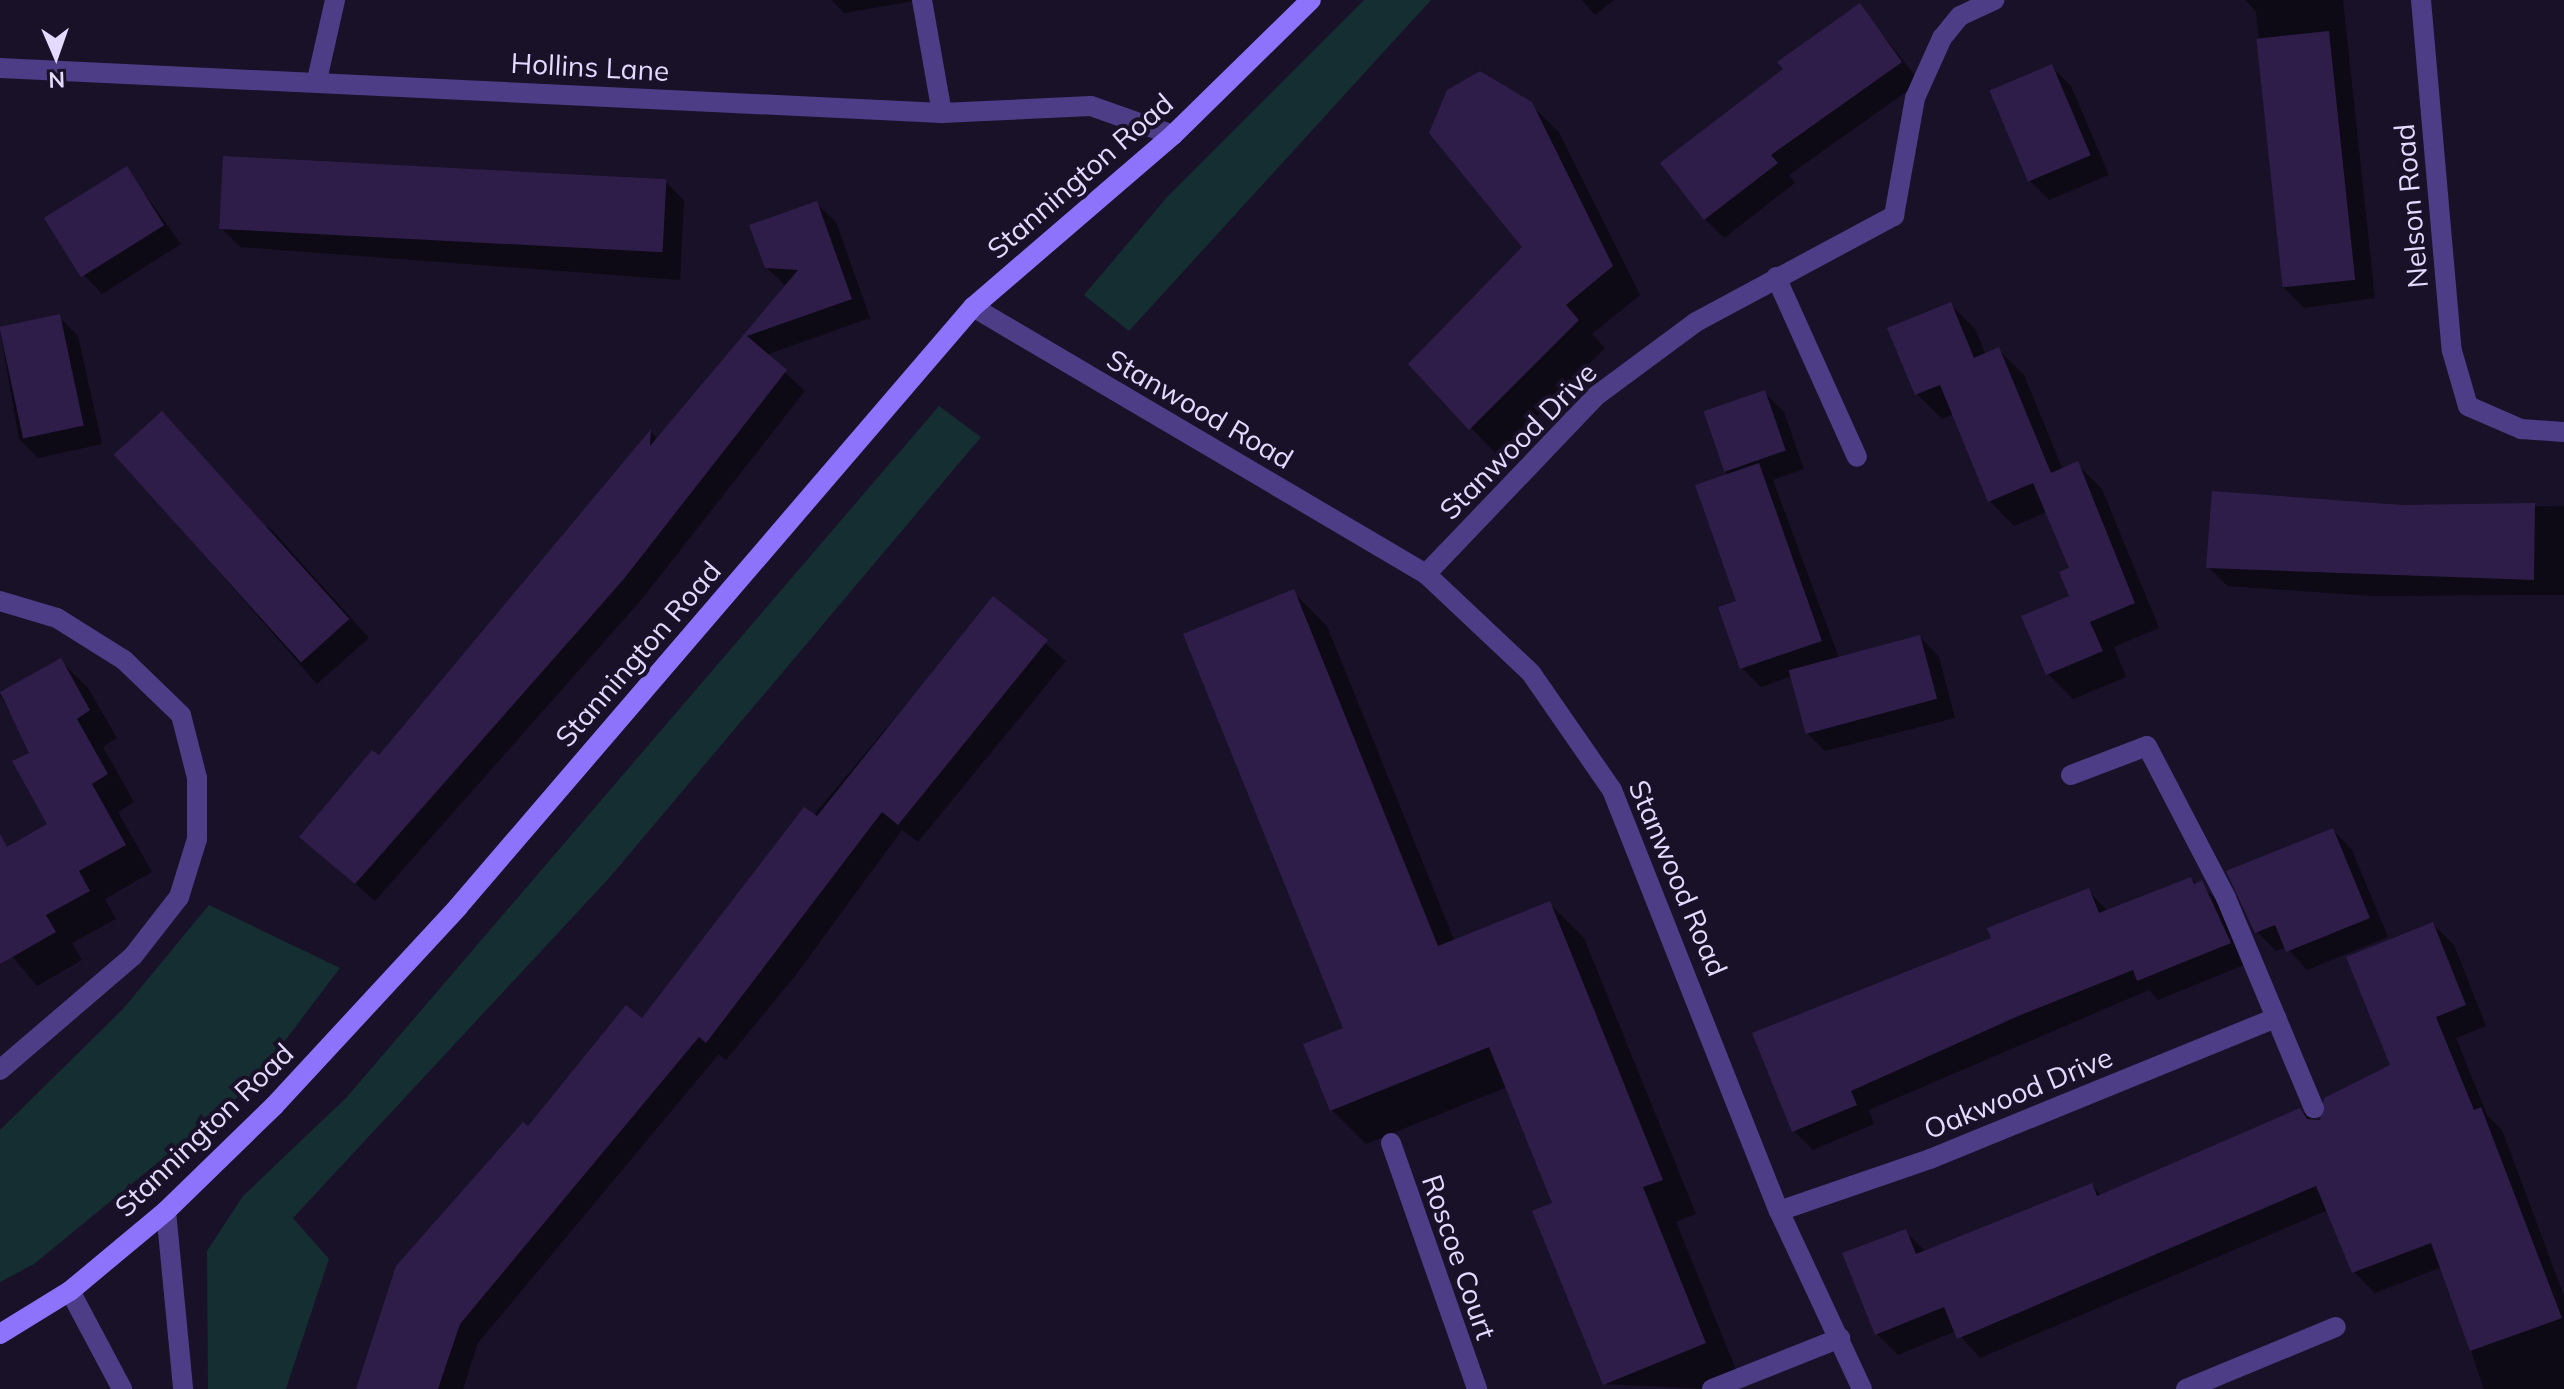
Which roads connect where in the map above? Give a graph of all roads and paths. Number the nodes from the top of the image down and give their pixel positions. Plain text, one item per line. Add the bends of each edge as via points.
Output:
1 (335, 0) edge
2 (922, 0) edge
3 (1311, 0) edge
4 (1995, 0) edge
5 (2421, 0) edge
6 (0, 68) edge
7 (317, 80) junction
8 (942, 113) junction
9 (1173, 135) junction
10 (1776, 277) junction
11 (973, 307) junction
12 (2564, 432) edge
13 (1857, 457) dead end
14 (1426, 574) junction
15 (0, 601) edge
16 (2071, 775) dead end
17 (2276, 1018) junction
18 (2, 1065) edge
19 (2314, 1108) dead end
20 (1391, 1143) dead end
21 (166, 1211) junction
22 (1779, 1211) junction
23 (70, 1291) junction
24 (2336, 1327) dead end
25 (0, 1334) edge
26 (1840, 1338) junction
27 (122, 1389) edge
28 (183, 1389) edge
29 (1477, 1389) edge
30 (1712, 1389) edge
31 (1862, 1389) edge
32 (2186, 1389) edge

1 - 7 street
2 - 8 street
3 - 9 main road, Stannington Road
4 - 10 street, Stanwood Drive via 1960,16 1942,38 1915,98 1894,216
5 - 12 street, Nelson Road via 2452,351 2468,406 2521,429
6 - 7 street, Hollins Lane
7 - 8 street, Hollins Lane
8 - 9 street, Hollins Lane via 1091,106
9 - 11 main road, Stannington Road
10 - 13 street
10 - 14 street, Stanwood Drive via 1696,322 1596,396
11 - 14 street, Stanwood Road
11 - 21 main road, Stannington Road via 458,907
14 - 22 street, Stanwood Road via 1531,673 1612,790
15 - 18 street via 57,618 124,660 181,715 197,778 197,839 179,897 133,956
16 - 17 street via 2147,746 2226,898
17 - 19 street
17 - 22 street, Oakwood Drive via 1930,1159
20 - 29 street, Roscoe Court
21 - 23 main road, Stannington Road
21 - 28 street
22 - 26 street, Stanwood Road
23 - 25 main road, Stannington Road
23 - 27 street
24 - 32 street
26 - 30 street
26 - 31 street, Stanwood Road

